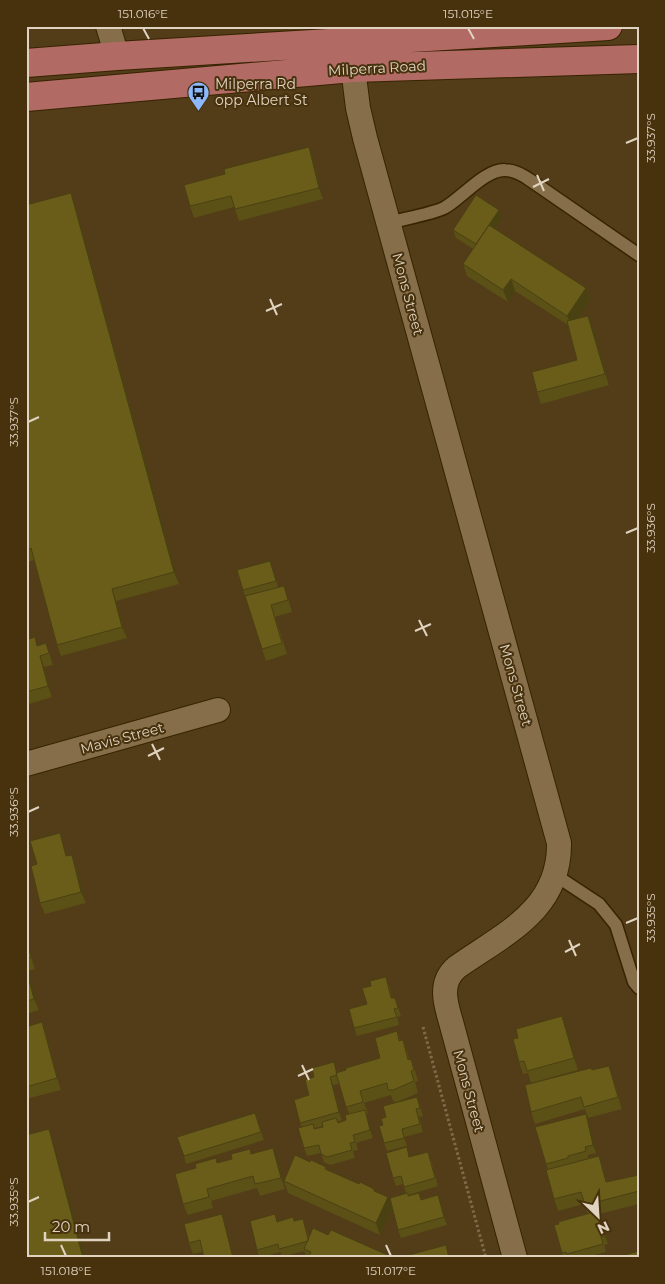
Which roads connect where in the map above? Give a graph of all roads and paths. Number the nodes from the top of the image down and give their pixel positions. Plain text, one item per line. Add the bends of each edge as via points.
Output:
1 (109, 26) edge
2 (608, 26) edge
3 (578, 27) edge
4 (116, 56) junction
5 (639, 59) edge
6 (26, 63) edge
7 (353, 68) junction
8 (26, 97) edge
9 (388, 223) junction
10 (639, 255) edge
11 (218, 710) dead end
12 (26, 764) edge
13 (555, 875) junction
14 (639, 988) edge
15 (423, 1027) dead end
16 (486, 1258) edge
17 (515, 1258) edge

1 - 4 street
2 - 3 highway, Milperra Road
3 - 4 highway, Milperra Road
4 - 6 highway, Milperra Road
5 - 7 highway, Milperra Road
7 - 8 highway, Milperra Road
7 - 9 street, Mons Street via 361,122
9 - 10 lane via 443,209 486,177 507,170 530,180
9 - 13 street, Mons Street via 555,822 560,855
11 - 12 street, Mavis Street
13 - 14 lane via 599,904 616,926 634,982
13 - 17 street, Mons Street via 534,912 457,966 445,986 450,1022
15 - 16 path

